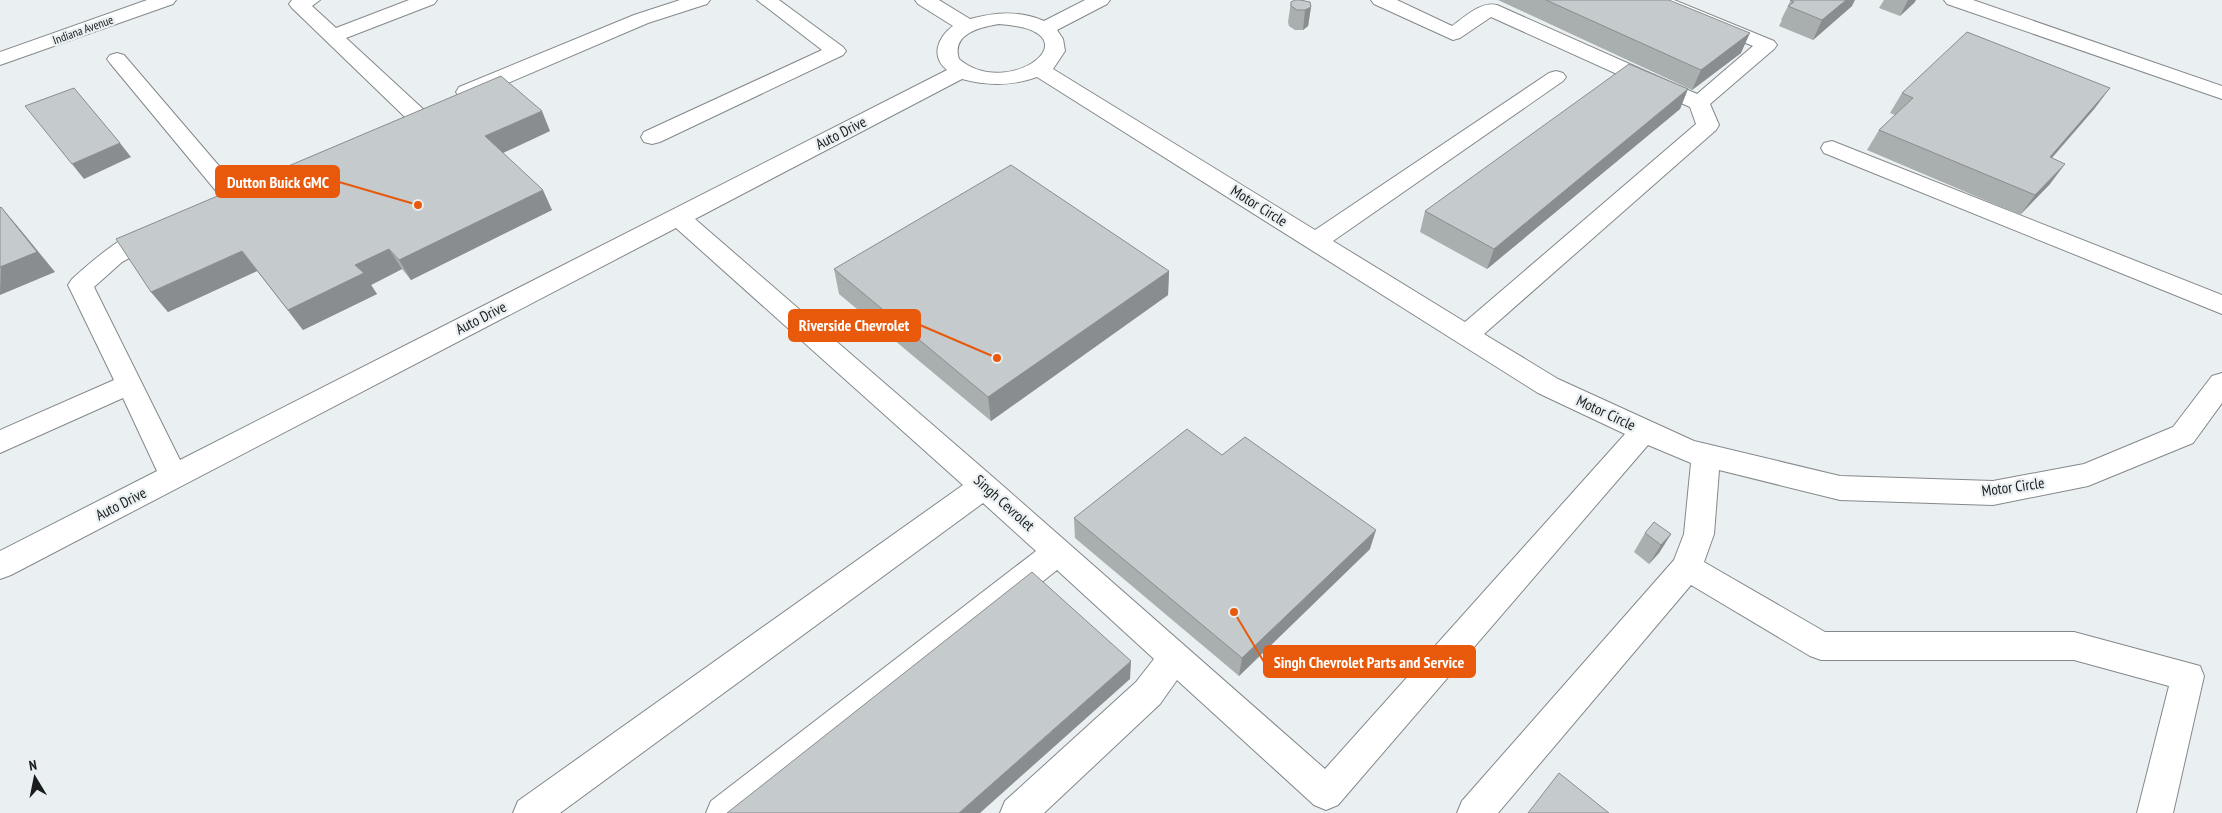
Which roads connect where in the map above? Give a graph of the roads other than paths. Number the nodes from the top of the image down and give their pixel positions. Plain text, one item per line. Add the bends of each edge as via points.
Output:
1 (166, 0) edge
2 (310, 0) edge
3 (427, 0) edge
4 (700, 0) edge
5 (767, 0) edge
6 (924, 0) edge
7 (1100, 0) edge
8 (1381, 0) edge
9 (1657, 0) edge
10 (1954, 0) edge
11 (968, 26) junction
12 (1044, 29) junction
13 (332, 36) junction
14 (0, 59) edge
15 (117, 59) dead end
16 (1039, 69) junction
17 (962, 71) junction
18 (1556, 77) dead end
19 (2222, 93) edge
20 (1699, 103) junction
21 (652, 137) dead end
22 (1832, 148) dead end
23 (229, 192) edge
24 (678, 217) junction
25 (171, 224) edge
26 (1315, 241) junction
27 (2222, 305) edge
28 (1466, 335) junction
29 (2222, 383) edge
30 (129, 384) junction
31 (1644, 431) junction
32 (0, 442) edge
33 (1706, 456) junction
34 (174, 476) junction
35 (984, 486) junction
36 (1057, 552) junction
37 (0, 566) edge
38 (1687, 567) junction
39 (1175, 658) junction
40 (531, 813) edge
41 (724, 813) edge
42 (1018, 813) edge
43 (1475, 813) edge
44 (2155, 813) edge

1 - 14 street, Indiana Avenue
2 - 13 street via 299,4
3 - 13 street
4 - 13 street via 640,19 424,110
5 - 21 street via 836,51
6 - 11 street
7 - 12 street
8 - 20 street via 1453,34 1490,9
9 - 20 street via 1767,45
10 - 19 street
11 - 12 street via 999,18 1031,22
11 - 17 street via 948,43 951,63
12 - 16 street via 1052,36 1054,53 1049,62
15 - 23 street
16 - 17 street via 1025,75 1000,78 975,76
16 - 26 street, Motor Circle
17 - 24 street, Auto Drive
18 - 26 street
20 - 28 street via 1708,125
22 - 27 street
24 - 34 street, Auto Drive
24 - 35 street, Singh Cevrolet
25 - 30 street via 113,256 81,285
26 - 28 street, Motor Circle
28 - 31 street, Motor Circle via 1548,386
29 - 33 street, Motor Circle via 2183,435 2088,475 1993,493 1840,488
30 - 32 street
30 - 34 street
31 - 33 street, Motor Circle
31 - 39 street, Singh Cevrolet via 1326,793
33 - 38 street via 1699,534
34 - 37 street, Auto Drive
35 - 36 street, Singh Cevrolet
35 - 40 street
36 - 39 street, Singh Cevrolet
36 - 41 street
38 - 43 street
38 - 44 street via 1821,646 2074,646 2188,676
39 - 42 street via 1148,693

